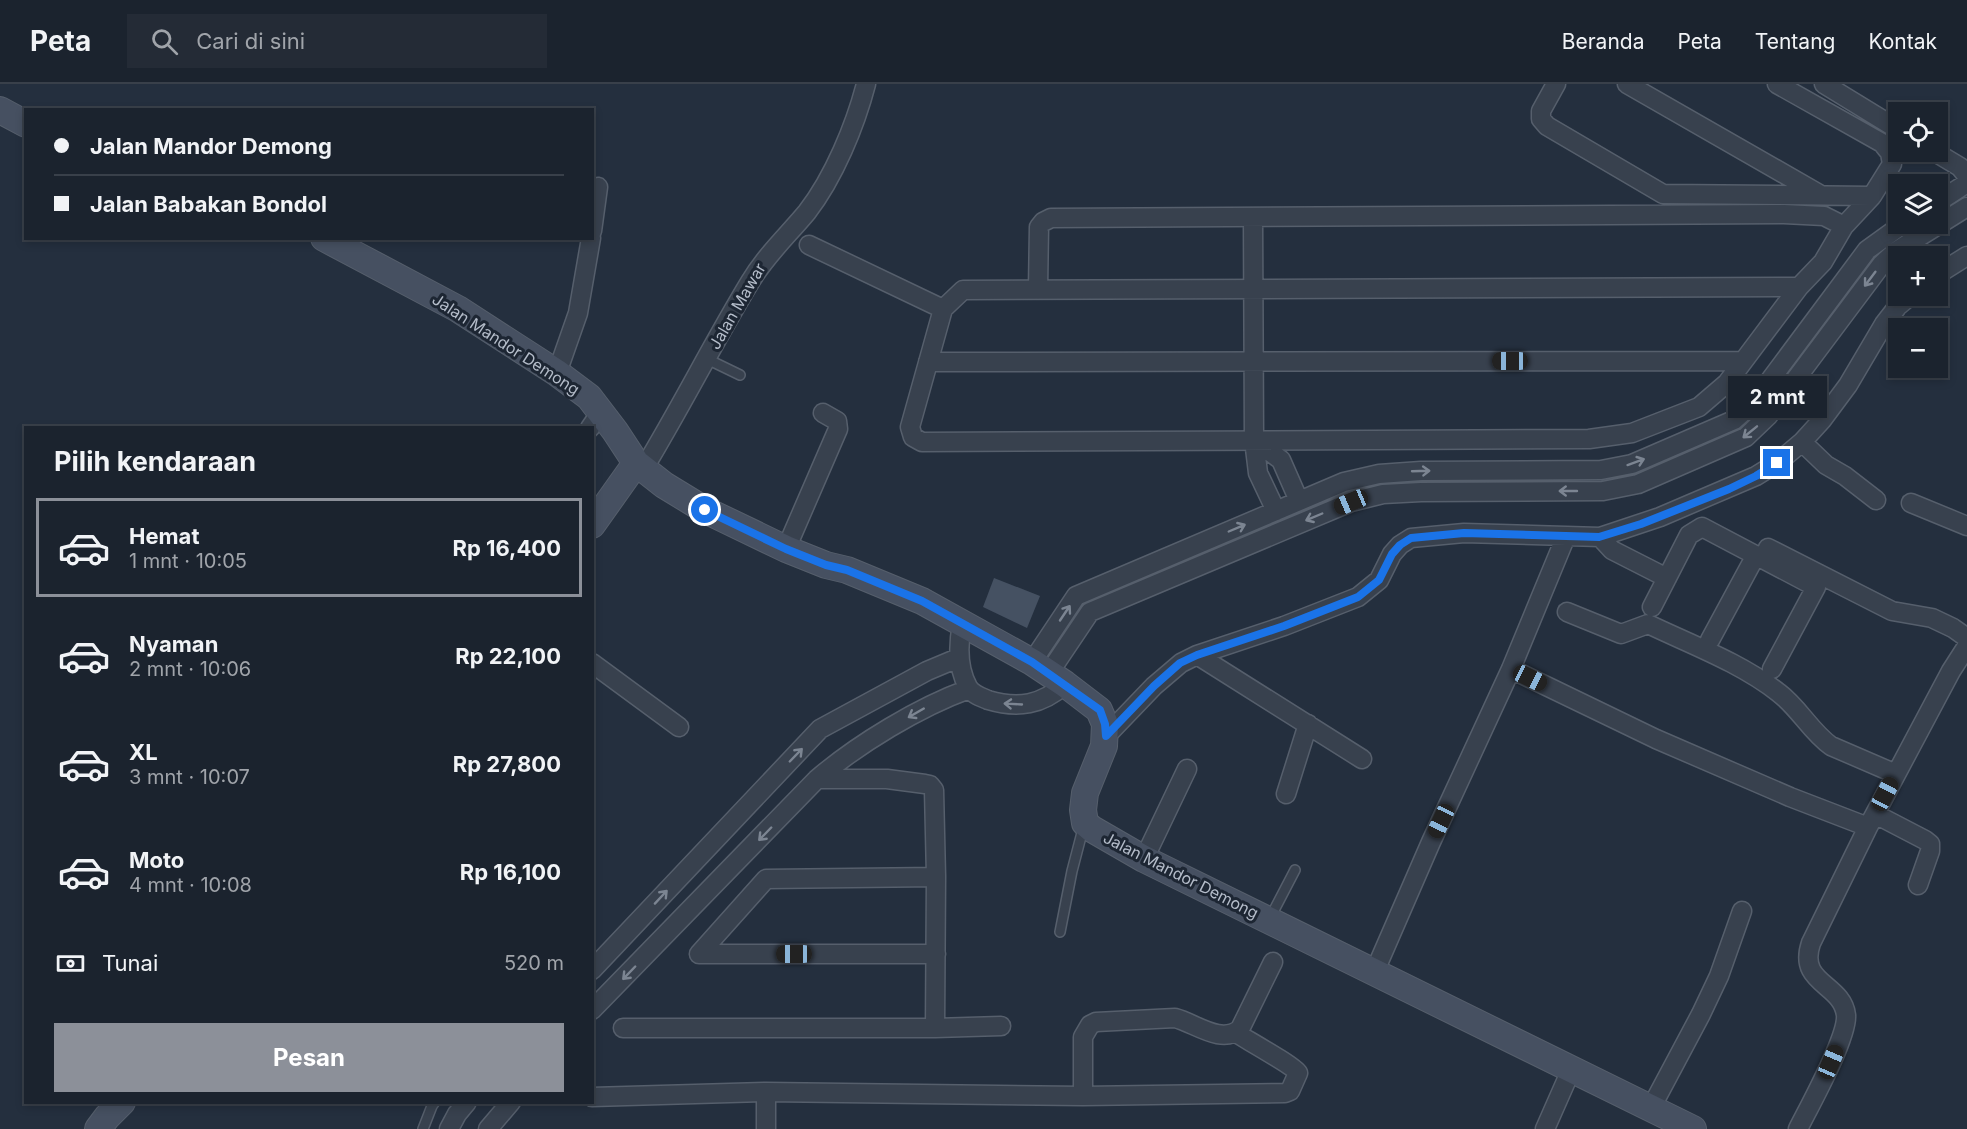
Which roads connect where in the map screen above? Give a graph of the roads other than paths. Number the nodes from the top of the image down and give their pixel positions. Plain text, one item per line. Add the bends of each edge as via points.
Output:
1 (867, 84) edge
2 (1556, 84) edge
3 (1627, 84) edge
4 (1777, 84) edge
5 (1824, 84) edge
6 (0, 110) edge
7 (24, 123) edge
8 (1888, 123) edge
9 (1948, 160) edge
10 (1967, 176) edge
11 (1967, 183) edge
12 (598, 187) dead end
13 (1663, 194) junction
14 (1948, 195) edge
15 (1822, 196) junction
16 (1872, 196) junction
17 (1967, 207) edge
18 (1663, 214) junction
19 (594, 216) edge
20 (1253, 217) junction
21 (1844, 226) junction
22 (1889, 234) edge
23 (328, 240) edge
24 (591, 240) edge
25 (809, 245) dead end
26 (1967, 256) edge
27 (1948, 268) edge
28 (1799, 287) junction
29 (1038, 289) junction
30 (1253, 289) junction
31 (1898, 306) edge
32 (943, 309) junction
33 (707, 359) junction
34 (1743, 361) junction
35 (928, 362) junction
36 (1254, 362) junction
37 (557, 373) junction
38 (740, 375) dead end
39 (1761, 392) junction
40 (1777, 404) junction
41 (823, 413) dead end
42 (596, 420) edge
43 (1254, 440) junction
44 (1802, 442) junction
45 (640, 465) junction
46 (1524, 471) junction
47 (1524, 491) junction
48 (1876, 500) dead end
49 (1299, 501) junction
50 (1911, 503) dead end
51 (1687, 506) junction
52 (1276, 511) junction
53 (594, 522) edge
54 (1967, 526) edge
55 (1566, 536) junction
56 (1599, 537) junction
57 (786, 549) junction
58 (1756, 555) junction
59 (1667, 578) junction
60 (1652, 607) dead end
61 (1567, 612) dead end
62 (962, 624) junction
63 (1967, 638) edge
64 (1710, 640) dead end
65 (1967, 645) edge
66 (1197, 655) junction
67 (958, 658) junction
68 (594, 664) edge
69 (1511, 669) junction
70 (1772, 669) dead end
71 (927, 671) junction
72 (1049, 673) junction
73 (969, 689) junction
74 (941, 699) junction
75 (1308, 724) junction
76 (679, 727) dead end
77 (1106, 736) junction
78 (1362, 759) dead end
79 (1187, 769) dead end
80 (1896, 774) junction
81 (817, 779) junction
82 (1286, 795) dead end
83 (1871, 821) junction
84 (1085, 823) junction
85 (1144, 859) junction
86 (1295, 870) dead end
87 (936, 877) junction
88 (1918, 885) dead end
89 (1742, 911) dead end
90 (1269, 920) junction
91 (1060, 932) dead end
92 (936, 954) junction
93 (1273, 962) dead end
94 (594, 968) edge
95 (1374, 973) junction
96 (594, 1008) edge
97 (1001, 1026) dead end
98 (623, 1028) dead end
99 (935, 1028) junction
100 (1236, 1033) junction
101 (1571, 1070) junction
102 (766, 1092) junction
103 (1083, 1096) junction
104 (594, 1097) edge
105 (120, 1104) edge
106 (434, 1104) edge
107 (465, 1104) edge
108 (509, 1104) edge
109 (1651, 1108) junction
110 (98, 1129) edge
111 (423, 1129) edge
112 (449, 1129) edge
113 (488, 1129) edge
114 (766, 1129) edge
115 (1545, 1129) edge
116 (1693, 1129) edge
117 (1798, 1129) edge

1 - 33 street, Jalan Mawar via 830,176 808,211 762,263
2 - 13 street via 1541,111 1547,126
3 - 15 street
4 - 16 street via 1881,142 1890,153 1892,164
5 - 8 street
6 - 7 main road
9 - 10 street
11 - 14 street
12 - 19 street
13 - 15 street
13 - 18 street
15 - 16 street
16 - 21 street
17 -> 40 street via 1882,264
18 - 20 street
18 - 21 street via 1804,214 1824,216
20 - 29 street via 1051,218 1039,227
20 - 30 street
21 - 28 street via 1823,262
22 - 39 street via 1867,250
23 - 37 main road, Jalan Mandor Demong via 458,309
24 - 37 street via 578,314
25 - 32 street
26 - 27 street
28 - 30 street
28 - 34 street
29 - 30 street
29 - 32 street via 963,290
30 - 36 street
31 - 44 street via 1848,385
32 - 35 street
33 - 38 lane
33 - 45 street, Jalan Mawar
34 - 36 street
34 - 43 street via 1727,383 1698,407 1632,433 1589,439
35 - 36 street
35 - 43 street via 910,427 913,437 921,441
36 - 43 street
37 - 42 main road, Jalan Mandor Demong via 589,397
39 - 40 street
46 -> 39 street via 1601,470 1632,464 1734,420
40 -> 47 street via 1746,437 1638,484 1603,491
41 - 57 street via 837,421 838,429
42 - 45 main road, Jalan Mandor Demong
43 - 49 street via 1281,460
43 - 52 street via 1258,473
44 - 48 street via 1826,465
44 - 51 street via 1756,476
45 - 53 main road, Jalan Mawar
45 - 57 main road, Jalan Mandor Demong via 705,510
46 - 47 street
49 -> 46 street via 1344,482 1379,474
47 -> 72 street via 1412,492 1351,502 1090,612
49 - 52 street
50 - 54 street
51 - 56 street
51 - 63 street via 1892,611 1932,618
72 -> 52 street via 1076,596
55 - 56 street
55 - 66 street via 1464,533 1411,538 1392,554 1379,580 1358,597
55 - 69 street
56 - 59 street via 1612,550
57 - 62 main road, Jalan Mandor Demong via 922,601
58 - 59 street via 1702,527 1689,535
58 - 64 street
58 - 70 street via 1816,587
59 - 60 street
61 - 80 street via 1621,634 1648,624 1745,671 1781,694 1831,746
62 - 67 street
62 - 72 main road, Jalan Mandor Demong
65 - 80 street
66 - 75 street
66 - 77 street via 1159,681
67 - 71 street
67 - 73 street
68 - 76 street
69 - 83 street via 1656,739 1790,797
69 - 95 street
71 - 74 street
94 -> 71 street via 820,729
72 -> 73 street via 1053,695 1037,702 998,703
72 - 77 main road, Jalan Mandor Demong via 1100,710
73 - 74 street
74 -> 81 street via 843,756
75 - 78 street
75 - 82 street
77 - 84 main road, Jalan Mandor Demong via 1085,793
79 - 85 street
80 - 83 street
81 - 87 street via 887,779 930,785 934,790
81 -> 96 street
83 - 88 street via 1930,844
83 - 117 street via 1807,955 1813,975 1839,998 1846,1019 1824,1079
84 - 85 main road, Jalan Mandor Demong
84 - 91 lane
85 - 90 main road, Jalan Mandor Demong
86 - 90 lane
87 - 92 street
87 - 92 street via 766,879 699,954
89 - 109 street via 1719,976
90 - 95 main road, Jalan Mandor Demong
92 - 99 street
93 - 100 street
95 - 101 main road, Jalan Mandor Demong
97 - 99 street
98 - 99 street
100 - 103 street via 1224,1036 1175,1018 1096,1022 1083,1036
100 - 103 street via 1295,1068 1298,1073 1290,1091
101 - 109 main road, Jalan Mandor Demong
101 - 115 street
102 - 103 street
102 - 104 street
102 - 114 street
105 - 110 main road
106 - 111 lane
107 - 112 street
108 - 113 street
109 - 116 main road, Jalan Mandor Demong

